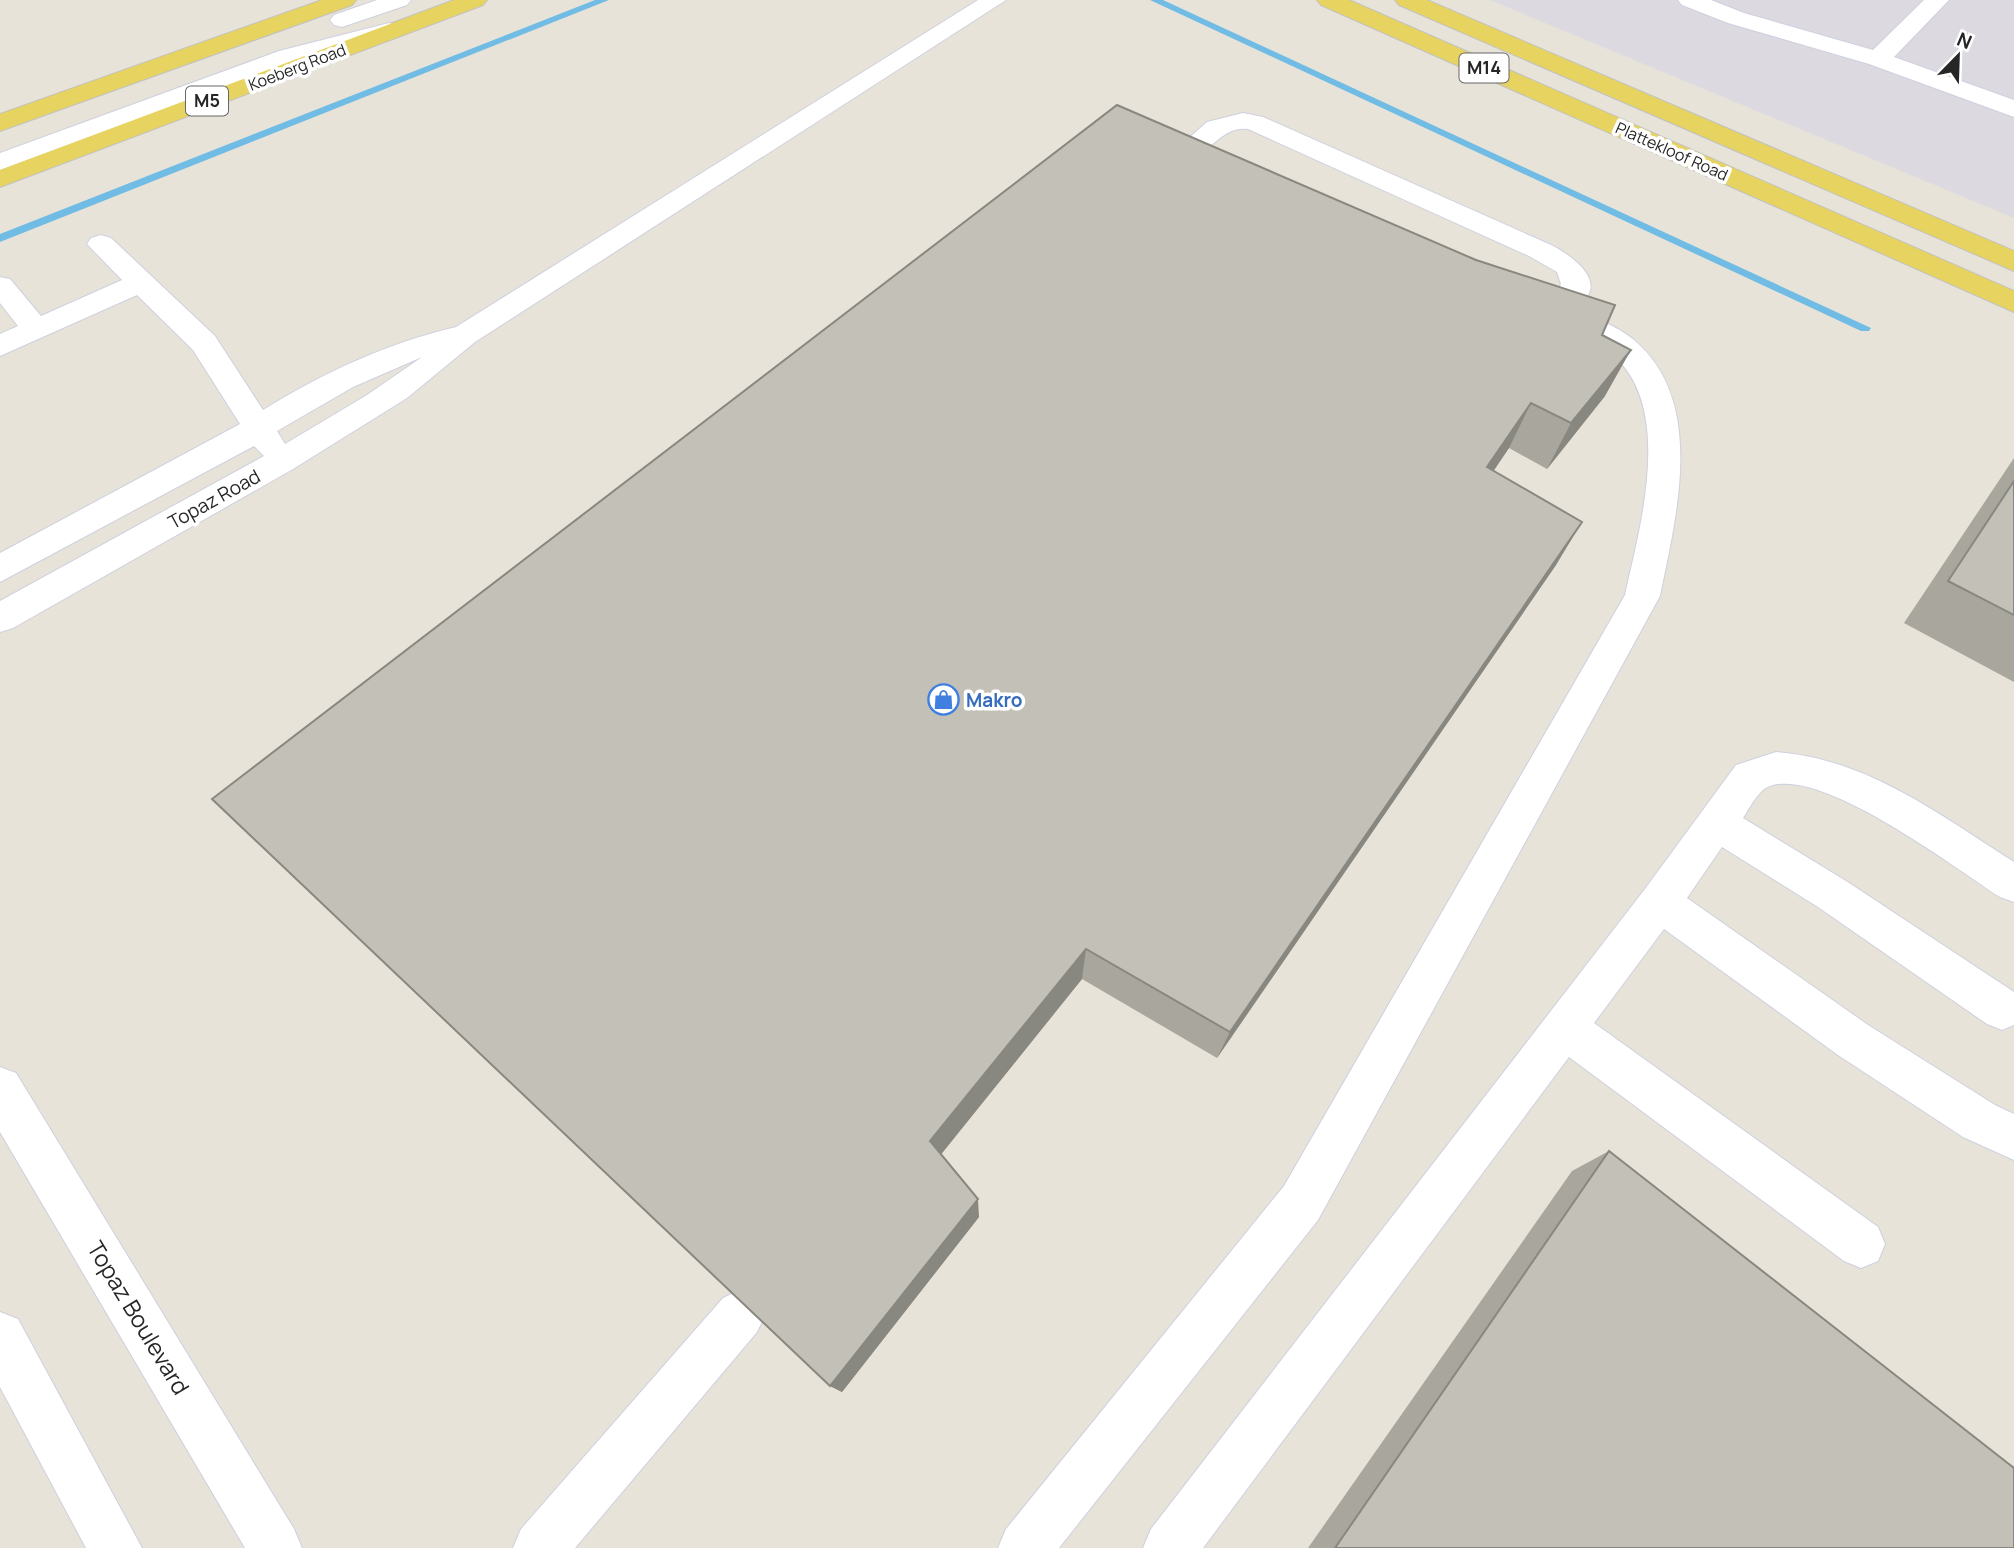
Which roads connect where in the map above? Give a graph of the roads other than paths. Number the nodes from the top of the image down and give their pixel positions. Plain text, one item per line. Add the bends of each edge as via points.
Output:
1 (344, 0) edge
2 (400, 0) edge
3 (475, 0) edge
4 (994, 0) edge
5 (1329, 0) edge
6 (1407, 0) edge
7 (1690, 0) edge
8 (1937, 0) edge
9 (414, 23) junction
10 (1878, 59) junction
11 (2014, 109) edge
12 (0, 123) edge
13 (0, 142) edge
14 (0, 162) edge
15 (1210, 164) edge
16 (0, 178) edge
17 (101, 243) dead end
18 (2014, 262) edge
19 (140, 283) junction
20 (0, 286) edge
21 (2014, 302) edge
22 (36, 330) junction
23 (464, 335) junction
24 (0, 346) edge
25 (256, 428) junction
26 (281, 462) junction
27 (0, 569) edge
28 (0, 618) edge
29 (1715, 822) junction
30 (2014, 884) edge
31 (1660, 902) junction
32 (2002, 1009) dead end
33 (1563, 1027) junction
34 (0, 1089) edge
35 (1996, 1129) edge
36 (2014, 1157) edge
37 (1861, 1244) dead end
38 (740, 1315) edge
39 (0, 1337) edge
40 (115, 1548) edge
41 (275, 1548) edge
42 (540, 1548) edge
43 (1025, 1548) edge
44 (1170, 1548) edge

1 - 12 main road, M5
2 - 13 street
3 - 9 main road, Koeberg Road / M5
4 - 23 street
5 - 21 main road, Plattekloof Road / M14
6 - 18 main road, Plattekloof Road / M14
7 - 10 street
8 - 10 street
9 - 14 street via 288,56
9 - 16 main road, Koeberg Road / M5
10 - 11 street
15 - 43 street via 1173,148 1225,121 1254,122 1563,262 1573,272 1574,293 1564,300 1517,296 1621,346 1646,377 1664,432 1663,485 1642,596 1301,1203
17 - 19 street
19 - 22 street
19 - 25 street via 204,343 242,398
20 - 22 street
22 - 24 street
23 - 25 street, Topaz Road via 434,340 393,356
23 - 26 street, Topaz Road via 424,372
25 - 26 street
25 - 27 street, Topaz Road
26 - 28 street, Topaz Road
29 - 30 street via 1751,777 1772,768 1799,768 1864,791
29 - 31 street
29 - 32 street via 1832,894
31 - 33 street
31 - 35 street via 1853,1040
33 - 37 street
33 - 44 street
34 - 41 street, Topaz Boulevard
35 - 36 street
38 - 42 street
39 - 40 street

